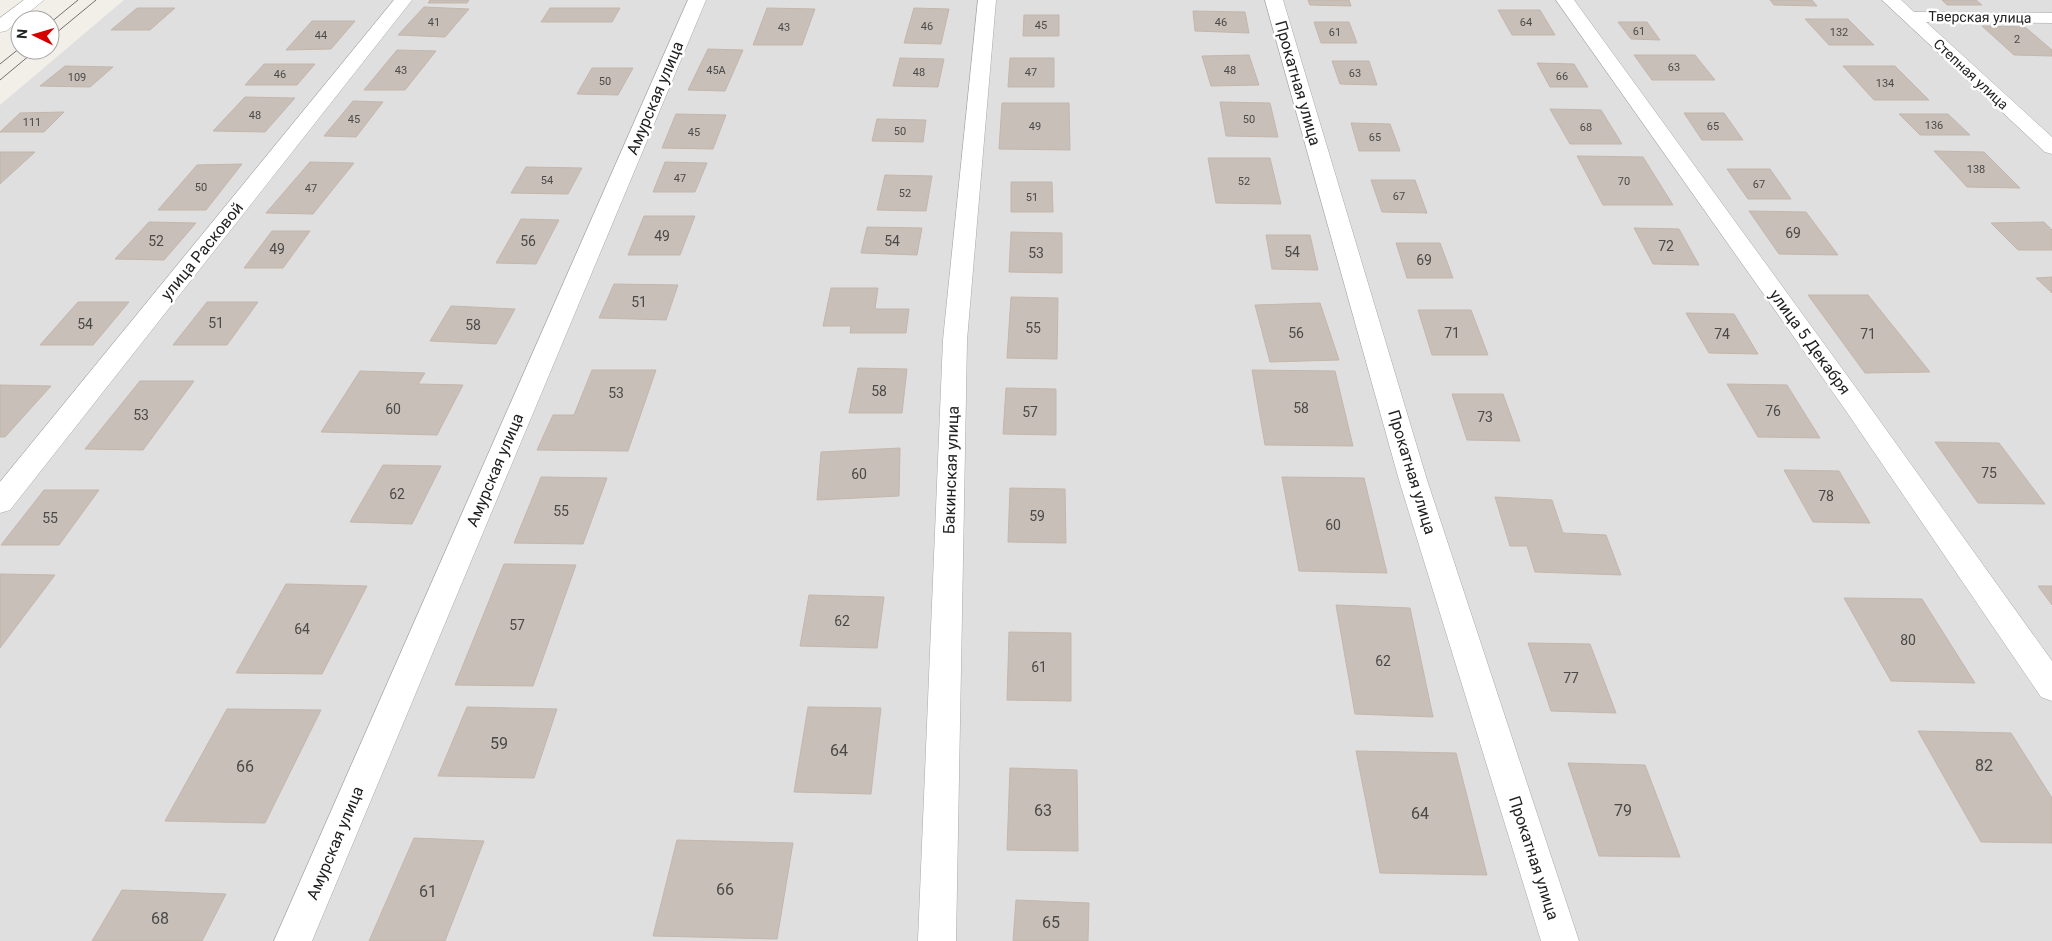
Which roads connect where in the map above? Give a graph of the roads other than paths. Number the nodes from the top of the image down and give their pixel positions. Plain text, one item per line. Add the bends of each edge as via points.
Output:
1 (35, 0) edge
2 (403, 0) edge
3 (697, 0) edge
4 (987, 0) edge
5 (1274, 0) edge
6 (1565, 0) edge
7 (1891, 0) edge
8 (1909, 17) junction
9 (2052, 18) edge
10 (0, 27) edge
11 (2052, 148) edge
12 (0, 502) edge
13 (2052, 687) edge
14 (292, 941) edge
15 (936, 941) edge
16 (1560, 941) edge

1 - 10 street
2 - 12 street, улица Расковой
3 - 14 street, Амурская улица
4 - 15 street, Бакинская улица via 955,340
5 - 16 street, Прокатная улица via 1413,480
6 - 13 street, улица 5 Декабря
7 - 8 street, Степная улица
8 - 9 street, Тверская улица
8 - 11 street, Степная улица

